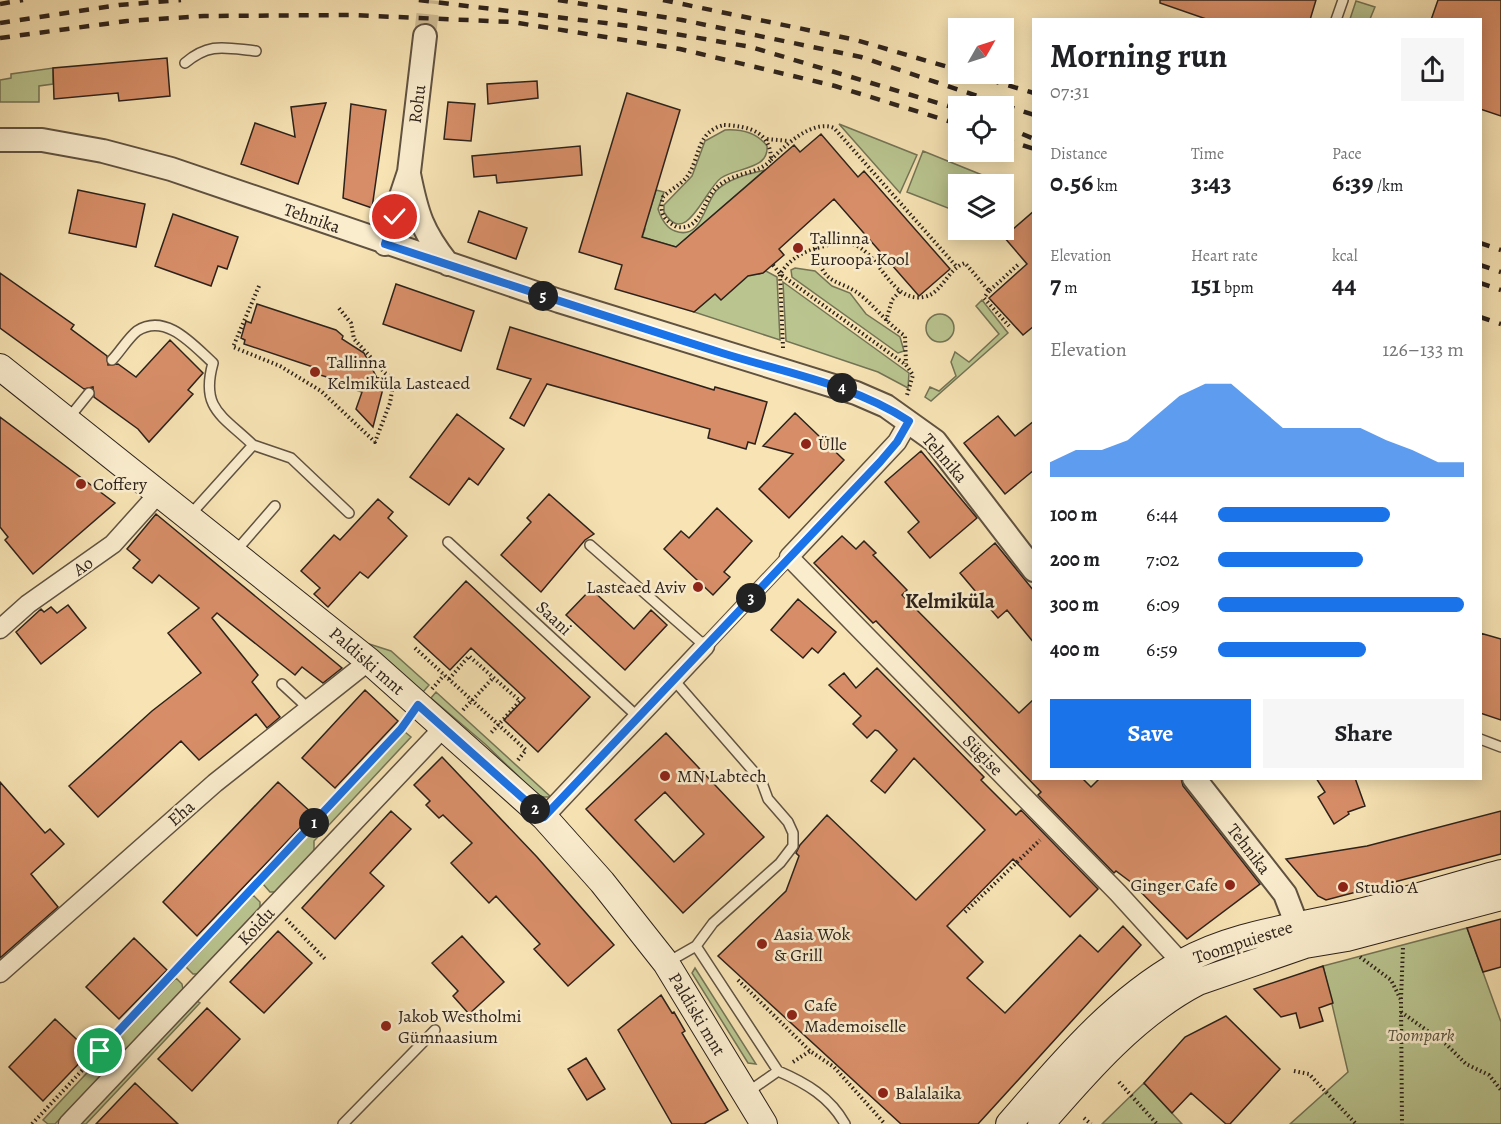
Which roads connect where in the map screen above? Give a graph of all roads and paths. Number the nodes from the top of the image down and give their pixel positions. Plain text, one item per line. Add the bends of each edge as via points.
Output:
1 (1343, 0) edge
2 (1337, 18) edge
3 (425, 36) tunnel mouth
4 (256, 51) dead end
5 (185, 63) dead end
6 (766, 139) junction
7 (0, 140) edge
8 (791, 141) junction
9 (771, 160) junction
10 (409, 172) junction
11 (385, 244) junction
12 (815, 248) junction
13 (1020, 263) dead end
14 (448, 264) junction
15 (773, 265) dead end
16 (956, 266) junction
17 (780, 274) junction
18 (259, 286) dead end
19 (902, 290) junction
20 (989, 291) junction
21 (338, 307) dead end
22 (886, 321) junction
23 (1009, 326) dead end
24 (783, 349) dead end
25 (112, 360) dead end
26 (906, 365) junction
27 (0, 367) edge
28 (89, 393) dead end
29 (907, 395) dead end
30 (66, 420) junction
31 (909, 421) junction
32 (254, 446) junction
33 (154, 500) junction
34 (275, 506) dead end
35 (349, 513) dead end
36 (188, 517) junction
37 (447, 543) dead end
38 (590, 545) dead end
39 (235, 552) junction
40 (789, 557) junction
41 (1032, 567) edge
42 (0, 629) edge
43 (705, 646) junction
44 (415, 648) dead end
45 (369, 661) junction
46 (444, 675) junction
47 (493, 677) junction
48 (449, 679) junction
49 (674, 679) junction
50 (282, 684) dead end
51 (472, 701) junction
52 (418, 705) junction
53 (308, 708) junction
54 (464, 710) dead end
55 (638, 717) junction
56 (498, 725) junction
57 (444, 727) junction
58 (490, 734) dead end
59 (1482, 740) edge
60 (1501, 747) edge
61 (518, 760) dead end
62 (1196, 780) edge
63 (544, 817) junction
64 (1053, 827) junction
65 (1501, 873) edge
66 (1501, 897) edge
67 (965, 912) dead end
68 (284, 916) dead end
69 (1301, 934) junction
70 (1347, 938) junction
71 (1401, 942) dead end
72 (696, 946) junction
73 (326, 960) dead end
74 (666, 963) junction
75 (1182, 963) junction
76 (0, 973) edge
77 (731, 973) dead end
78 (1198, 982) junction
79 (1401, 1000) junction
80 (1401, 1012) junction
81 (435, 1029) dead end
82 (810, 1052) junction
83 (778, 1071) junction
84 (1294, 1071) dead end
85 (1119, 1082) dead end
86 (1501, 1090) edge
87 (746, 1094) junction
88 (1084, 1118) dead end
89 (32, 1124) edge
90 (68, 1124) edge
91 (343, 1124) edge
92 (764, 1124) edge
93 (845, 1124) edge
94 (885, 1124) edge
95 (1009, 1124) edge
96 (1041, 1124) edge
97 (1091, 1124) edge
98 (1157, 1124) edge
99 (1356, 1124) edge
100 (1401, 1124) edge

1 - 2 lane
3 - 10 street, Rohu
4 - 5 lane via 212,47
6 - 8 path
6 - 9 path
6 - 9 path via 753,129 736,125 716,127 707,133 685,179 663,197 661,213 676,227 691,226 714,189 739,173 765,167
7 - 11 street, Tehnika via 42,140 171,169
8 - 9 path
8 - 16 path via 818,127 834,128
10 - 11 street, Rohu
10 - 14 street, Rohu via 418,218
11 - 14 street, Tehnika
12 - 17 path via 801,252
12 - 19 path via 838,242 854,244
12 - 22 path via 826,275 837,285 861,295
13 - 20 path
14 - 31 street, Tehnika via 715,351 830,383 886,406
15 - 17 path
16 - 19 path via 925,297
16 - 20 path via 965,263
17 - 24 path
17 - 26 path
18 - 21 path via 233,347 280,366 321,391 375,442 390,403 394,379 354,339 351,323
19 - 22 path via 892,300
20 - 23 path via 984,298
22 - 26 path via 905,336
25 - 32 lane via 138,331 160,326 178,331 213,363 207,384 211,404
26 - 29 path via 913,375
27 - 30 main road, Paldiski mnt
28 - 30 lane
30 - 33 main road, Paldiski mnt
31 - 40 street via 891,448
31 - 41 street, Tehnika via 935,441
32 - 35 lane via 291,458
32 - 36 lane
33 - 36 main road, Paldiski mnt
33 - 42 street, Ao via 113,544 28,604
34 - 39 lane
36 - 39 main road, Paldiski mnt
37 - 55 lane, Saani
38 - 43 lane
39 - 45 main road, Paldiski mnt
40 - 43 street
40 - 64 street, Sügise
43 - 49 street
44 - 46 path
45 - 52 main road, Paldiski mnt
45 - 53 street, Eha
46 - 48 path
46 - 52 path
47 - 48 path via 470,656
47 - 51 path
47 - 56 path via 520,701
48 - 51 path
49 - 55 street
49 - 72 lane via 761,780 768,799 793,833 793,846 780,863 713,923
50 - 53 lane
51 - 54 path
51 - 56 path
52 - 57 main road, Paldiski mnt
52 - 89 path via 401,729
53 - 76 street, Eha via 215,783
55 - 63 street
56 - 58 path
56 - 61 path via 526,750
57 - 63 main road, Paldiski mnt
57 - 90 street, Koidu
59 - 60 lane
62 - 69 street, Tehnika via 1285,894
63 - 74 main road, Paldiski mnt
64 - 67 path
64 - 75 street, Sügise
65 - 69 main road, Toompuiestee via 1342,916
66 - 70 main road, Toompuiestee
68 - 73 path
69 - 70 main road, Toompuiestee
69 - 75 main road, Toompuiestee via 1210,949
69 - 78 main road, Toompuiestee
70 - 79 path via 1354,954 1391,980
71 - 79 path
72 - 74 lane
72 - 83 lane
74 - 87 main road, Paldiski mnt
75 - 78 street, Sügise
75 - 95 main road, Toompuiestee via 1117,1007 1085,1037
77 - 82 path
78 - 96 main road, Toompuiestee via 1139,1023
79 - 80 path
80 - 86 path via 1446,1044 1466,1064 1489,1075
80 - 100 path
81 - 91 lane
82 - 83 path
82 - 94 path via 834,1067
83 - 87 lane
83 - 93 lane via 825,1098
84 - 99 path via 1309,1074
85 - 98 path
87 - 92 main road, Paldiski mnt
88 - 97 path

